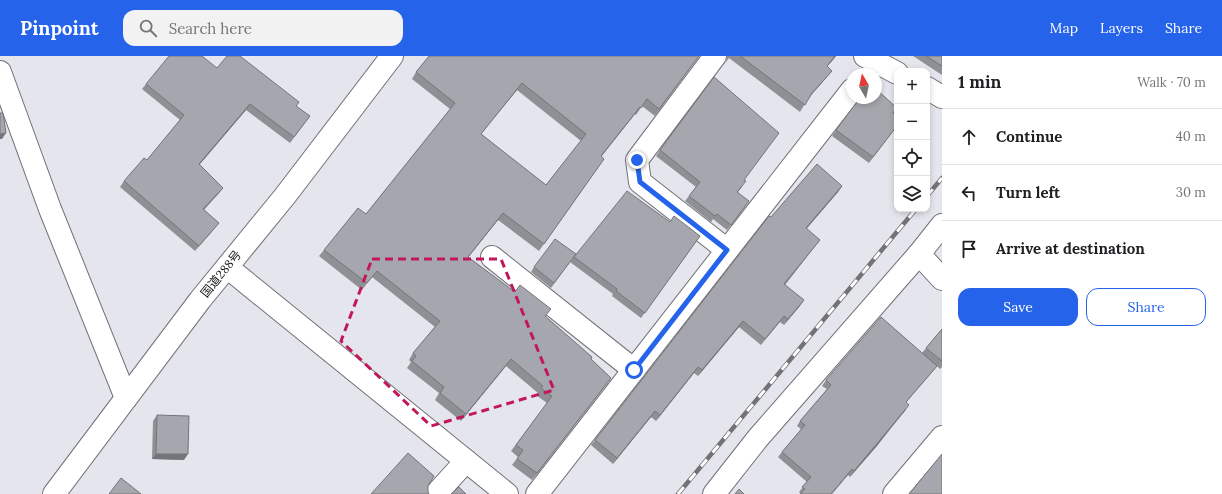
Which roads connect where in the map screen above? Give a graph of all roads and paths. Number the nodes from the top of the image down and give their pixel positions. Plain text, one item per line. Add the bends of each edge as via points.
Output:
1 (392, 56) edge
2 (715, 56) edge
3 (868, 64) edge
4 (0, 72) edge
5 (894, 72) edge
6 (930, 90) edge
7 (942, 97) edge
8 (846, 98) edge
9 (942, 225) edge
10 (727, 250) junction
11 (919, 254) junction
12 (492, 257) dead end
13 (227, 267) junction
14 (942, 279) edge
15 (634, 370) junction
16 (126, 398) junction
17 (942, 437) edge
18 (466, 461) junction
19 (54, 494) edge
20 (436, 494) edge
21 (506, 494) edge
22 (538, 494) edge
23 (714, 494) edge
24 (894, 494) edge

1 - 13 main road, 国道288号
2 - 10 main road via 637,160 640,182
3 - 5 main road
4 - 16 main road via 50,209
6 - 7 main road
8 - 10 main road
9 - 11 main road
10 - 15 main road
11 - 14 main road
11 - 23 main road via 763,432
12 - 15 main road
13 - 16 main road, 国道288号
13 - 18 main road
15 - 22 main road
16 - 19 main road, 国道288号
17 - 24 main road
18 - 20 main road
18 - 21 main road

